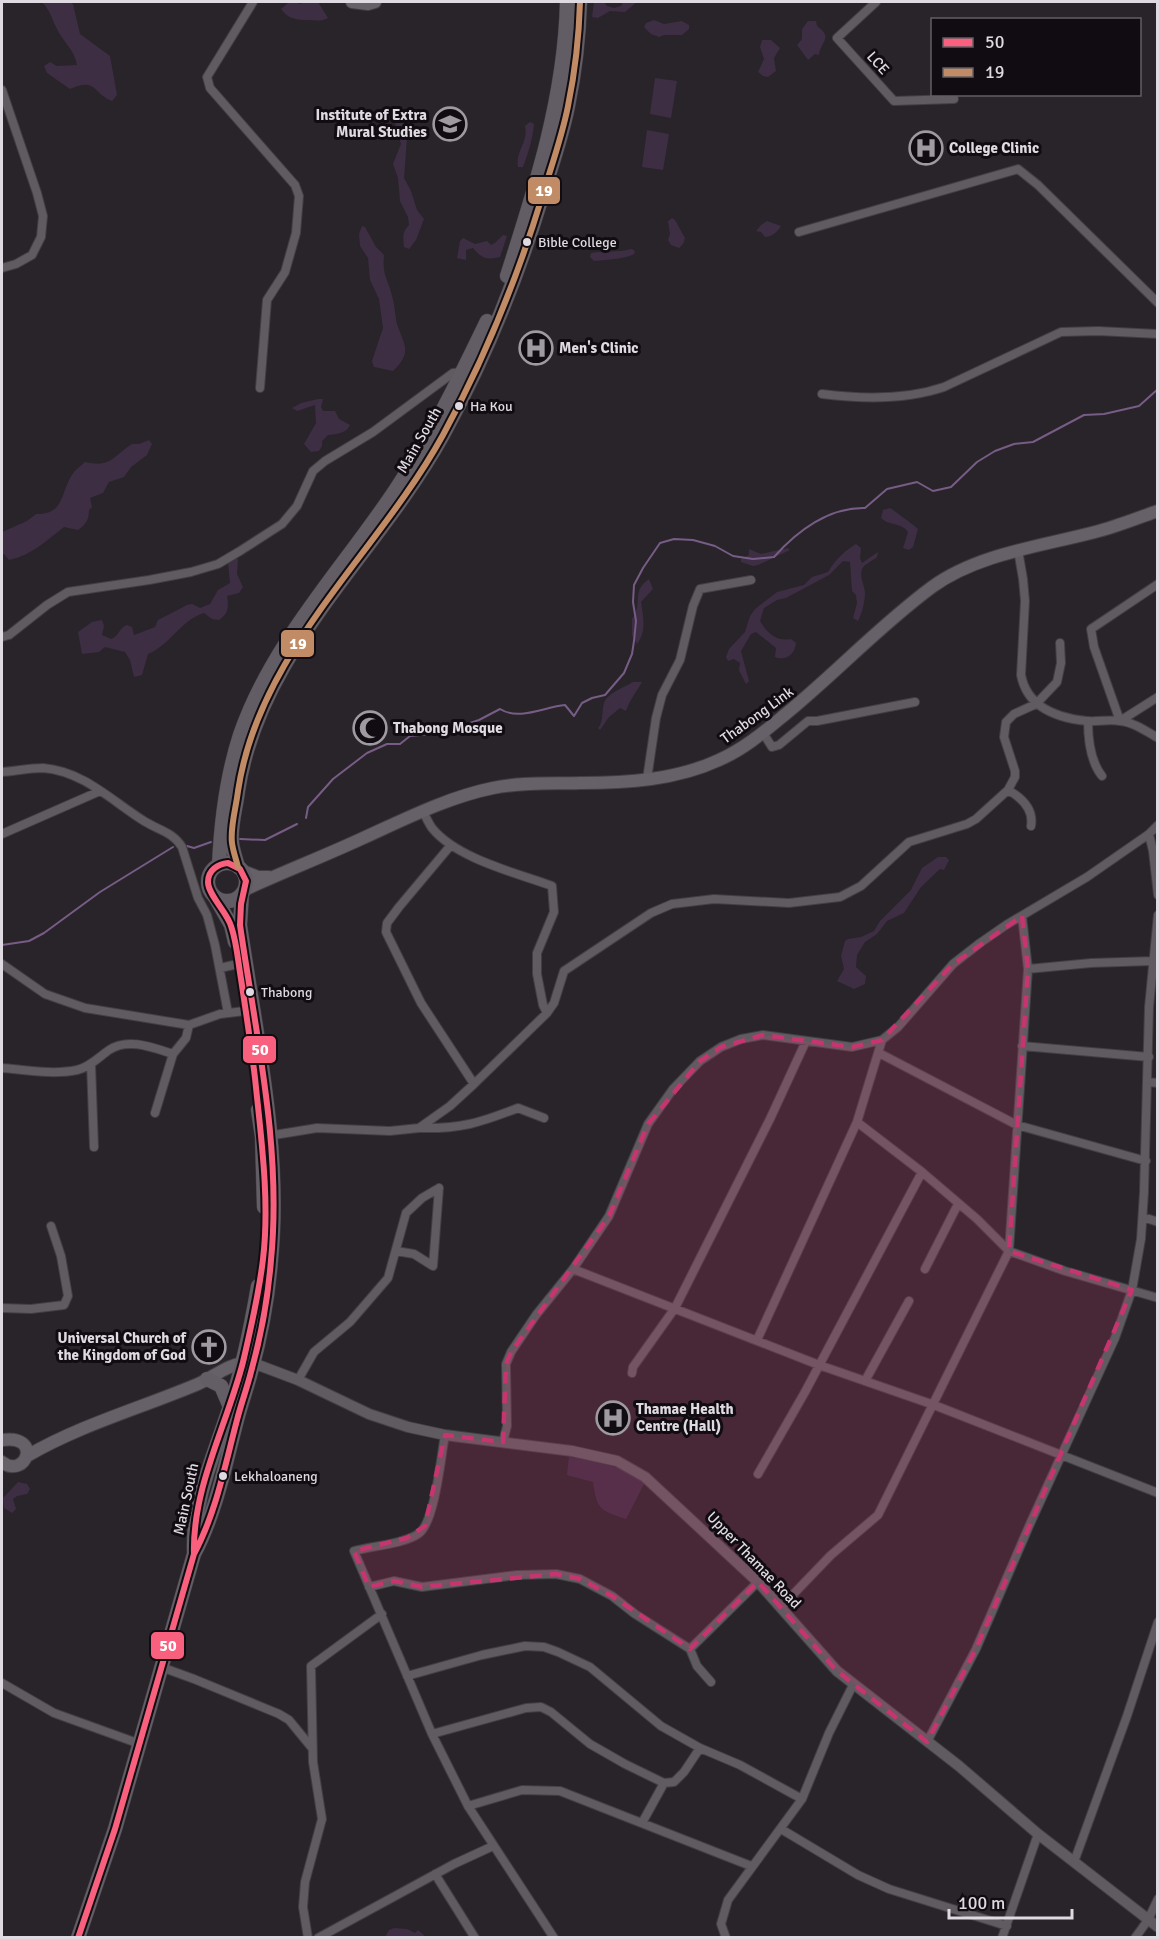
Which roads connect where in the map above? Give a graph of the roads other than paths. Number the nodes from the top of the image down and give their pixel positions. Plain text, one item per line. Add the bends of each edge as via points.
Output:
1 (253, 2) edge
2 (352, 2) edge
3 (375, 2) edge
4 (567, 2) edge
5 (580, 2) edge
6 (876, 2) edge
7 (2, 90) edge
8 (954, 99) dead end
9 (799, 232) dead end
10 (2, 267) edge
11 (1158, 303) edge
12 (1158, 334) edge
13 (468, 373) junction
14 (260, 388) dead end
15 (822, 394) dead end
16 (1158, 511) edge
17 (1018, 550) junction
18 (751, 580) dead end
19 (1158, 584) edge
20 (2, 637) edge
21 (1060, 643) dead end
22 (1158, 697) edge
23 (915, 702) dead end
24 (1036, 704) junction
25 (1088, 721) junction
26 (1120, 721) junction
27 (763, 733) junction
28 (1158, 738) edge
29 (2, 772) edge
30 (1102, 776) dead end
31 (647, 779) junction
32 (1008, 789) junction
33 (100, 791) junction
34 (423, 812) junction
35 (1158, 825) edge
36 (1031, 826) dead end
37 (2, 834) edge
38 (1149, 834) junction
39 (451, 845) junction
40 (219, 865) junction
41 (240, 869) junction
42 (269, 877) junction
43 (243, 892) junction
44 (1158, 895) edge
45 (215, 897) junction
46 (1158, 915) edge
47 (1022, 916) junction
48 (1153, 961) junction
49 (2, 964) edge
50 (238, 964) junction
51 (220, 968) junction
52 (1028, 969) junction
53 (245, 1011) junction
54 (228, 1013) junction
55 (547, 1013) junction
56 (189, 1025) junction
57 (882, 1040) junction
58 (806, 1041) junction
59 (1022, 1046) junction
60 (879, 1053) junction
61 (173, 1054) junction
62 (1149, 1057) junction
63 (91, 1064) junction
64 (2, 1068) edge
65 (1153, 1082) edge
66 (474, 1084) junction
67 (154, 1113) dead end
68 (544, 1118) dead end
69 (857, 1122) junction
70 (1017, 1125) junction
71 (419, 1128) junction
72 (266, 1136) junction
73 (94, 1147) dead end
74 (1146, 1161) junction
75 (922, 1172) junction
76 (958, 1204) junction
77 (1143, 1217) junction
78 (1158, 1222) edge
79 (51, 1226) dead end
80 (396, 1251) junction
81 (1010, 1251) junction
82 (573, 1269) junction
83 (925, 1269) dead end
84 (1132, 1290) junction
85 (1158, 1298) edge
86 (909, 1301) dead end
87 (2, 1308) edge
88 (675, 1308) junction
89 (757, 1340) junction
90 (248, 1363) junction
91 (819, 1365) junction
92 (632, 1372) dead end
93 (207, 1379) junction
94 (298, 1380) junction
95 (865, 1381) junction
96 (933, 1405) junction
97 (230, 1407) junction
98 (445, 1435) junction
99 (3, 1440) edge
100 (20, 1440) junction
101 (52, 1441) junction
102 (503, 1442) junction
103 (1061, 1454) junction
104 (27, 1456) junction
105 (4, 1466) edge
106 (758, 1474) dead end
107 (1158, 1493) edge
108 (194, 1554) junction
109 (758, 1582) junction
110 (369, 1587) junction
111 (781, 1606) junction
112 (382, 1614) junction
113 (1158, 1622) edge
114 (690, 1649) junction
115 (161, 1667) junction
116 (407, 1676) junction
117 (711, 1682) dead end
118 (2, 1683) edge
119 (853, 1685) junction
120 (432, 1734) junction
121 (927, 1742) junction
122 (140, 1744) junction
123 (312, 1748) junction
124 (700, 1748) junction
125 (664, 1783) junction
126 (802, 1799) junction
127 (468, 1806) junction
128 (642, 1823) junction
129 (781, 1829) junction
130 (1038, 1834) junction
131 (493, 1846) junction
132 (1074, 1862) junction
133 (751, 1866) junction
134 (435, 1874) junction
135 (1158, 1899) edge
136 (1148, 1920) junction
137 (1007, 1926) junction
138 (1158, 1927) edge
139 (78, 1938) edge
140 (308, 1938) edge
141 (318, 1938) edge
142 (475, 1938) edge
143 (554, 1938) edge
144 (726, 1938) edge
145 (1002, 1938) edge
146 (1135, 1938) edge

1 - 14 street via 207,77 210,88 295,185 298,196 296,233 285,272 267,300
2 - 3 main road
4 - 13 highway, Main South via 555,106 541,171 503,288
5 - 13 highway, Main South via 568,106 524,256
6 - 8 street, LCE via 837,38 894,101
7 - 10 street via 43,216 41,237 32,255
9 - 11 street via 1018,169
12 - 15 street via 1060,332 923,394
13 - 20 street via 453,373 373,432 324,462 313,471 297,506 282,524 218,564 149,580 68,592
13 - 40 highway, Main South via 396,489 281,650 257,693 230,773
13 - 41 highway, Main South via 442,436 407,493 288,657 266,697 240,776 232,843
16 - 17 main road, Thabong Link via 1098,532
17 - 24 street via 1025,601 1021,675 1023,686
17 - 27 main road, Thabong Link via 966,568 934,586
18 - 31 street via 700,589 680,660 662,695
19 - 26 street via 1091,629
21 - 24 street via 1062,663 1057,682
22 - 26 street
23 - 27 street via 808,721 772,747
24 - 25 street via 1067,718
24 - 32 street via 1006,722 1004,737 1015,771
25 - 26 street
25 - 30 street via 1089,746 1096,770
26 - 28 street
27 - 31 main road, Thabong Link via 697,770
29 - 33 street via 41,768 57,771 71,774
31 - 34 main road, Thabong Link via 494,788
32 - 36 street via 1030,810
32 - 55 street via 967,824 909,842 861,886 840,897 789,903 714,899 672,904 651,913 564,971
33 - 37 street
33 - 51 street via 145,822 171,834 182,847 207,915
34 - 39 street
34 - 42 main road, Thabong Link
35 - 38 street
38 - 44 street
38 - 47 street via 1088,877
39 - 55 street via 552,886 554,912 537,952 537,974
39 - 66 street via 387,923 386,932 421,1003
40 - 41 highway via 228,863
40 - 45 highway, Main South via 210,872 208,883
41 - 42 main road
41 - 43 highway, Main South via 246,881
42 - 43 main road, Thabong Link
43 - 45 highway via 232,901
43 - 72 main road, Main South via 240,926
45 - 50 main road, Main South via 231,925
46 - 48 street
47 - 52 street
47 - 57 street via 953,964
48 - 52 street
48 - 62 street
49 - 56 street via 45,994 85,1008
50 - 51 street
50 - 53 main road, Main South
51 - 54 street
52 - 59 street
53 - 54 street
53 - 72 main road, Main South
54 - 56 street
55 - 66 street
56 - 61 street via 186,1038
57 - 58 street via 852,1047
57 - 60 street
58 - 82 street via 763,1035 741,1039 700,1061 648,1124 609,1216
58 - 88 street
59 - 62 street
59 - 70 street
60 - 69 street
60 - 70 street
61 - 63 street via 129,1044 113,1048
61 - 67 street
62 - 65 street
63 - 64 street via 56,1071
63 - 73 street
65 - 74 street
66 - 71 street
68 - 71 street via 518,1108 449,1129
69 - 75 street
69 - 89 street
70 - 74 street
70 - 81 street
71 - 72 street via 318,1128
72 - 90 main road, Main South via 263,1258
74 - 77 street
75 - 76 street
75 - 91 street
76 - 81 street
76 - 83 street
77 - 78 street
77 - 84 street
79 - 87 street via 62,1256 68,1296 64,1305
80 - 80 street via 406,1213 440,1188 433,1266 414,1254
80 - 94 street via 388,1278 350,1322 314,1352
81 - 84 street
81 - 96 street
82 - 88 street
82 - 102 street via 520,1338 506,1364 507,1426
84 - 85 street
84 - 103 street via 1115,1338
86 - 95 street
88 - 89 street
88 - 92 street
89 - 91 street
90 - 93 main road via 230,1366
90 - 94 street, Upper Thamae Road
90 - 97 main road, Main South
90 - 108 main road, Main South via 203,1536
91 - 95 street
91 - 106 street
93 - 97 main road via 221,1386
93 - 101 main road
94 - 98 street, Upper Thamae Road via 369,1414
95 - 96 street
96 - 103 street
96 - 111 street via 878,1515
97 - 108 main road, Main South via 201,1496 193,1536
98 - 102 street, Upper Thamae Road
98 - 110 street via 432,1512 419,1534 354,1551
99 - 100 main road
100 - 101 main road
100 - 104 main road
101 - 104 main road
102 - 109 street, Upper Thamae Road via 572,1451 617,1461 632,1469 658,1487
103 - 107 street
103 - 121 street via 976,1649
104 - 105 main road via 16,1467
108 - 115 main road
109 - 111 street, Upper Thamae Road
109 - 114 street
110 - 112 street
110 - 114 street via 394,1581 422,1587 517,1575 580,1579
111 - 119 street, Upper Thamae Road via 813,1646
112 - 116 street
112 - 123 street via 311,1666
113 - 132 street
114 - 117 street
115 - 122 main road
115 - 123 street via 279,1714
116 - 120 street
116 - 124 street via 482,1655 525,1646 544,1647 590,1667 661,1726
118 - 122 street via 54,1713
119 - 121 street, Upper Thamae Road
119 - 126 street
120 - 125 street via 541,1707 590,1744
120 - 127 street
121 - 130 street, Upper Thamae Road
122 - 139 main road
123 - 140 street via 322,1819 305,1882 303,1907
124 - 125 street via 674,1782
124 - 126 street
125 - 128 street
126 - 129 street
127 - 128 street via 522,1790 560,1791
127 - 131 street
128 - 133 street
129 - 133 street
129 - 137 street via 858,1875
130 - 132 street, Upper Thamae Road
130 - 137 street
131 - 134 street
131 - 143 street
132 - 136 street, Upper Thamae Road
133 - 144 street via 728,1900 721,1924
134 - 141 street
134 - 142 street
135 - 136 street
136 - 138 street, Upper Thamae Road
136 - 146 street
137 - 145 street

